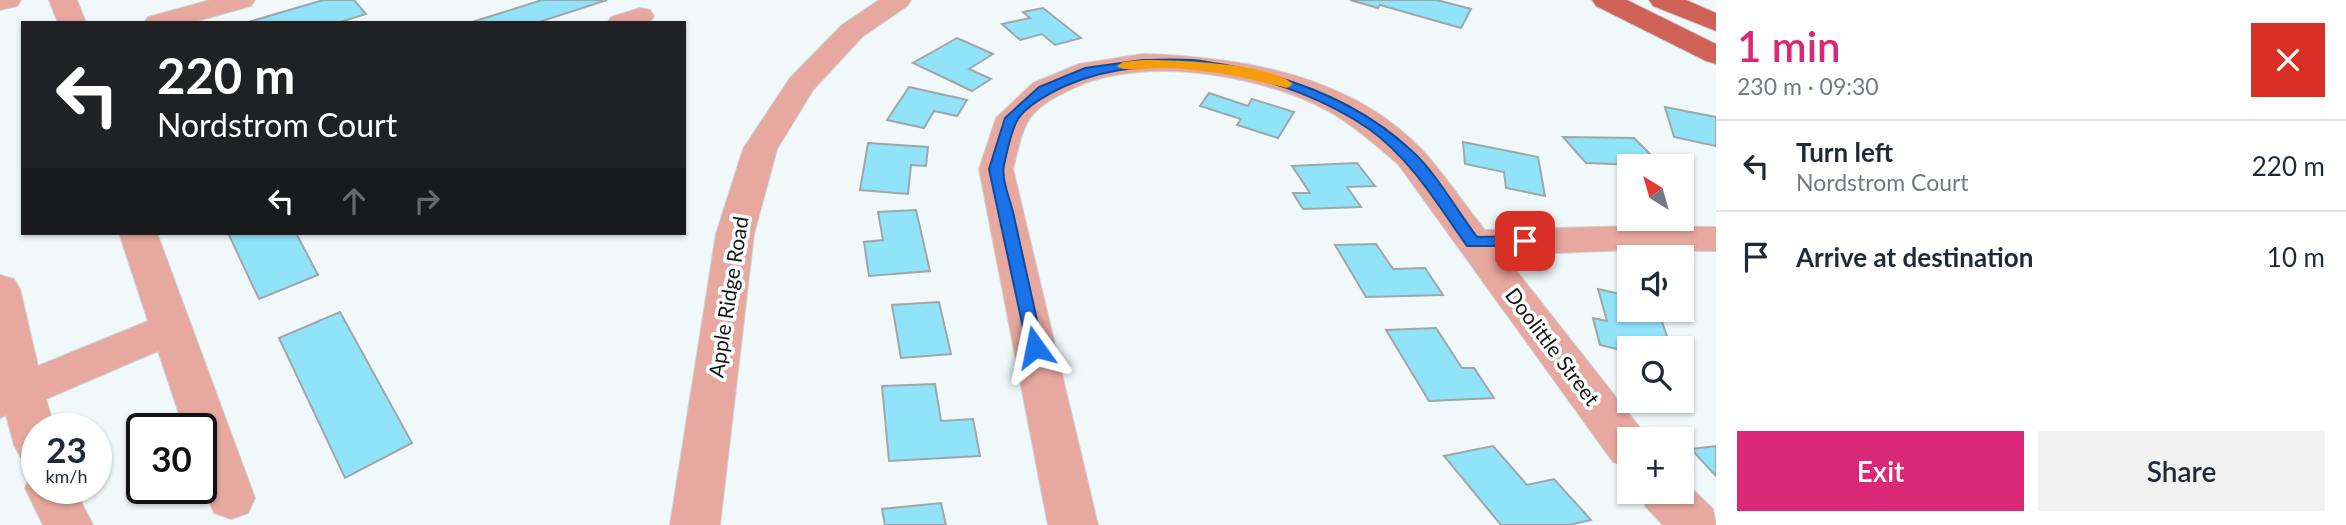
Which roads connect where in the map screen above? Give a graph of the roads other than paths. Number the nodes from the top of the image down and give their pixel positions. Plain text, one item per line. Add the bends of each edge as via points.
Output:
1 (7, 0) edge
2 (63, 0) edge
3 (241, 0) edge
4 (897, 0) edge
5 (1606, 0) edge
6 (1663, 0) edge
7 (0, 2) edge
8 (71, 21) edge
9 (165, 21) edge
10 (1716, 23) edge
11 (1716, 55) edge
12 (139, 235) edge
13 (1716, 239) edge
14 (1473, 243) junction
15 (0, 289) edge
16 (171, 328) junction
17 (11, 396) edge
18 (21, 415) edge
19 (1617, 432) edge
20 (231, 498) dead end
21 (57, 504) edge
22 (1675, 504) edge
23 (68, 525) edge
24 (695, 525) edge
25 (1073, 525) edge
26 (1695, 525) edge

1 - 7 street
2 - 8 street
3 - 9 street
4 - 24 street, Apple Ridge Road via 852,31 801,85 760,149 735,234
5 - 11 main road
6 - 10 main road
12 - 16 street
13 - 14 street
14 - 19 street, Doolittle Street
14 - 25 street, Doolittle Street via 1410,156 1344,107 1291,85 1204,65 1143,64 1090,70 1044,90 1012,118 996,169
15 - 17 street
16 - 17 street
16 - 20 street
17 - 18 street
21 - 23 street
22 - 26 street

